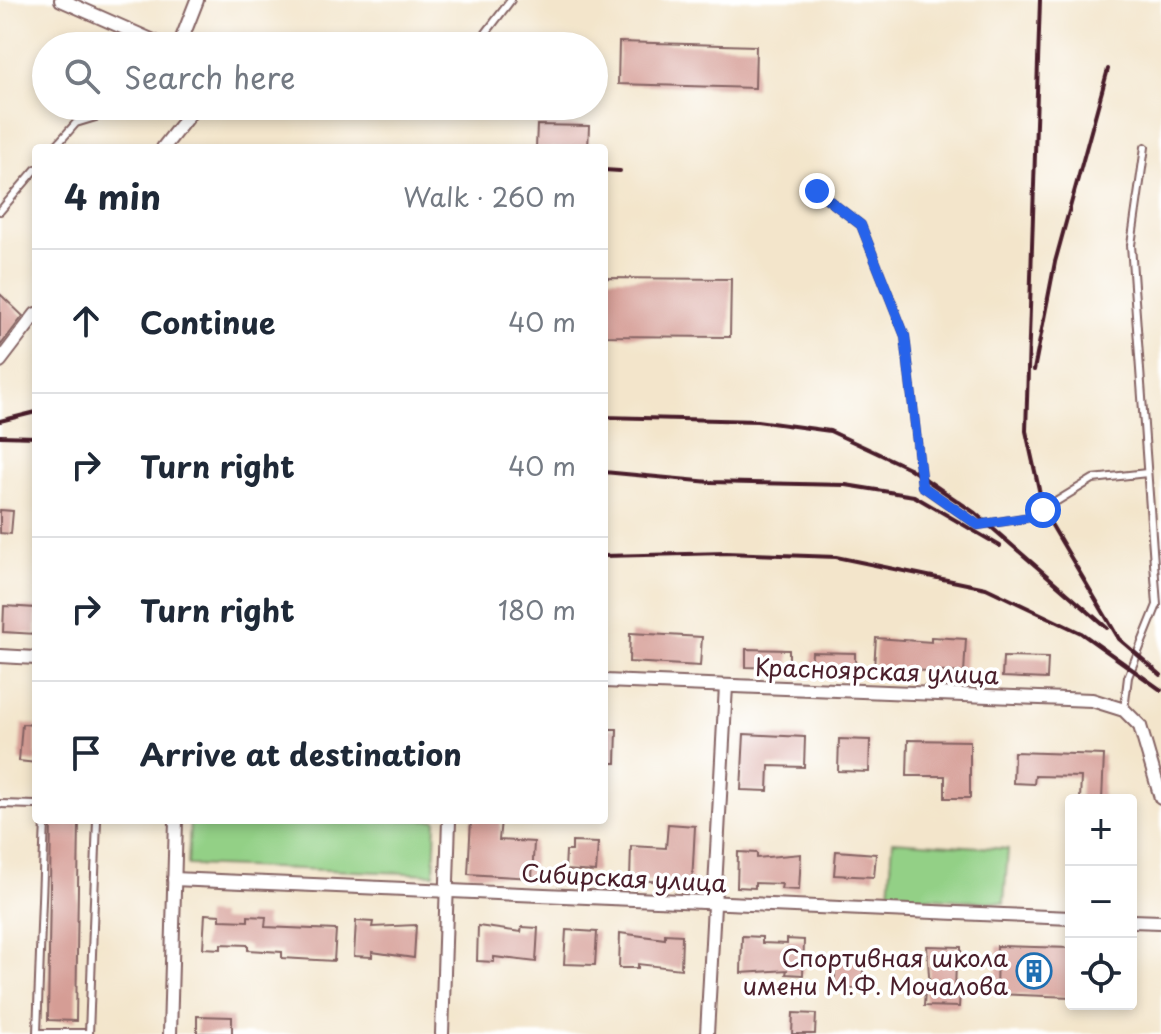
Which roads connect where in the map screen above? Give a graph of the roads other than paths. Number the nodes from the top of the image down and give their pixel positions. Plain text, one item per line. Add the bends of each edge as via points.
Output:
1 (61, 0) edge
2 (197, 0) edge
3 (511, 0) edge
4 (133, 32) edge
5 (184, 32) edge
6 (487, 32) edge
7 (86, 120) edge
8 (182, 120) edge
9 (58, 144) edge
10 (166, 144) edge
11 (1145, 147) dead end
12 (32, 174) edge
13 (817, 191) dead end
14 (0, 211) edge
15 (32, 319) edge
16 (0, 361) edge
17 (1147, 473) junction
18 (0, 656) edge
19 (32, 658) edge
20 (608, 681) edge
21 (726, 686) junction
22 (1124, 710) junction
23 (1161, 798) edge
24 (0, 804) edge
25 (32, 805) edge
26 (45, 824) edge
27 (97, 824) edge
28 (176, 824) edge
29 (449, 824) edge
30 (174, 879) junction
31 (447, 890) junction
32 (714, 903) junction
33 (1065, 918) edge
34 (1137, 921) edge
35 (1161, 922) edge
36 (89, 1034) edge
37 (170, 1034) edge
38 (442, 1034) edge
39 (707, 1034) edge

1 - 4 street
2 - 5 street
3 - 6 lane
7 - 9 lane via 76,123
8 - 10 street
11 - 17 lane via 1131,245
12 - 14 lane
13 - 17 lane via 861,225 905,336 922,486 978,525 1031,517 1093,479
15 - 16 street
17 - 22 lane via 1157,605 1128,677
18 - 19 street
20 - 21 street, Красноярская улица
21 - 22 street, Красноярская улица via 1092,700
21 - 32 street
22 - 23 street via 1140,726
24 - 25 lane
26 - 36 lane via 37,1033
27 - 36 lane
28 - 30 street
29 - 31 street
30 - 31 street, Сибирская улица
30 - 37 street
31 - 32 street, Сибирская улица
31 - 38 street
32 - 33 street, Сибирская улица
32 - 39 street
34 - 35 street

